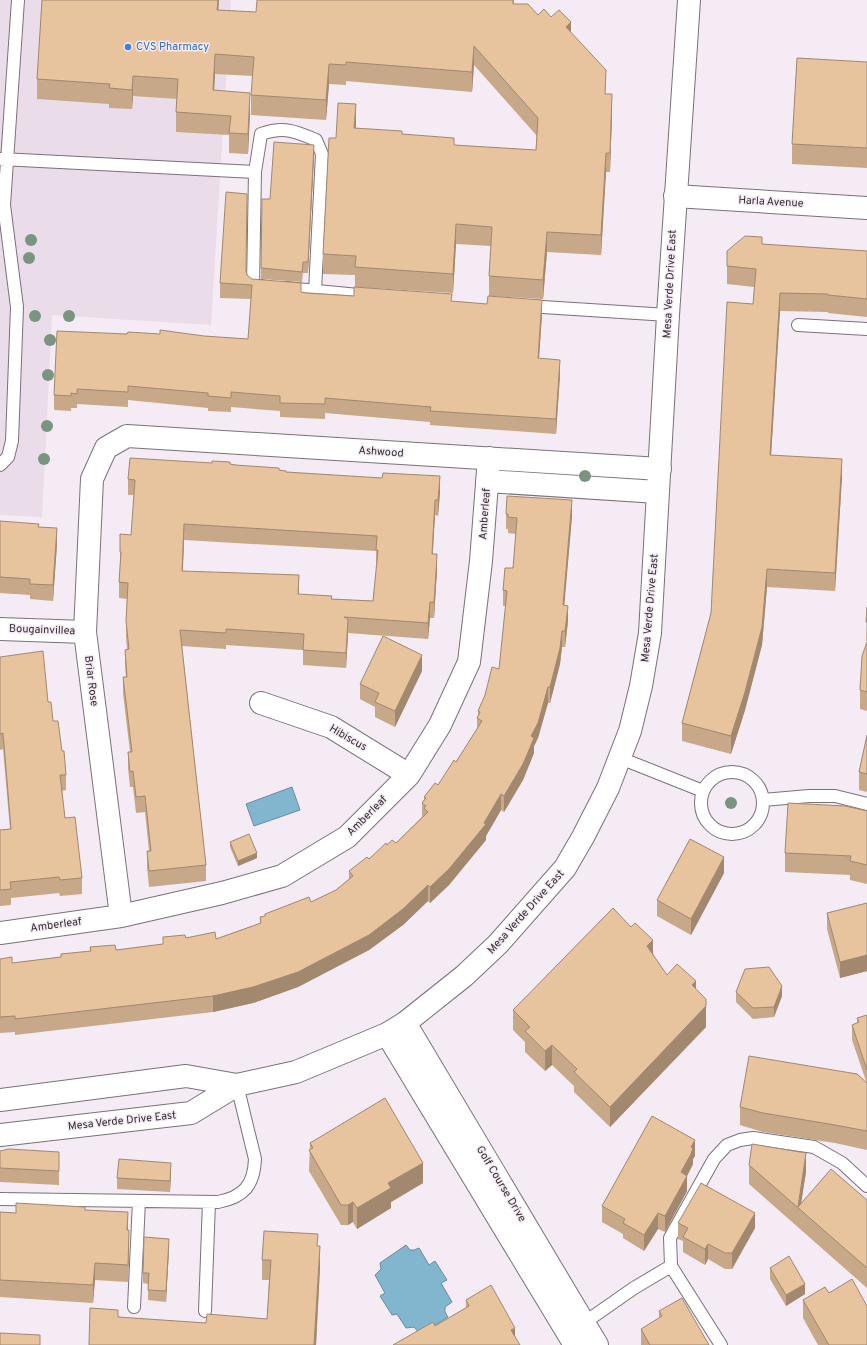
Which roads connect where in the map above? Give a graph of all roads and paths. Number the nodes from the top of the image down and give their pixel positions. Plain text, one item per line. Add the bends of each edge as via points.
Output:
1 (18, 0) edge
2 (689, 0) edge
3 (4, 159) edge
4 (255, 172) junction
5 (675, 196) junction
6 (867, 208) edge
7 (314, 291) junction
8 (379, 296) edge
9 (514, 306) edge
10 (668, 315) junction
11 (798, 326) dead end
12 (867, 329) edge
13 (106, 448) joint
14 (489, 458) junction
15 (0, 466) edge
16 (660, 470) junction
17 (487, 481) junction
18 (658, 492) junction
19 (0, 629) edge
20 (85, 632) junction
21 (261, 703) dead end
22 (620, 758) junction
23 (409, 775) junction
24 (703, 791) junction
25 (763, 800) junction
26 (867, 804) edge
27 (120, 916) junction
28 (0, 933) edge
29 (405, 1023) junction
30 (387, 1034) junction
31 (237, 1085) junction
32 (0, 1100) edge
33 (0, 1135) edge
34 (867, 1186) edge
35 (0, 1199) edge
36 (139, 1201) junction
37 (210, 1202) junction
38 (671, 1266) junction
39 (134, 1307) dead end
40 (205, 1311) dead end
41 (576, 1334) edge
42 (597, 1345) edge
43 (721, 1345) edge

1 - 3 lane
2 - 5 street, Mesa Verde Drive East
3 - 4 lane
3 - 15 lane via 4,205 17,307 12,441 8,457
4 - 7 lane via 253,286
4 - 7 lane via 262,134 294,130 316,140 322,154
5 - 6 street, Harla Avenue
5 - 10 street, Mesa Verde Drive East
7 - 8 lane
9 - 10 lane
10 - 16 street, Mesa Verde Drive East
11 - 12 lane
13 - 14 street, Ashwood via 127,436
13 - 20 street, Briar Rose via 92,480
14 - 16 street, Ashwood
14 - 17 street, Amberleaf
16 - 18 street, Mesa Verde Drive East
17 - 18 street, Amberleaf
17 - 23 street, Amberleaf via 469,662 440,725
18 - 22 street, Mesa Verde Drive East via 650,633 641,686 630,731
19 - 20 street, Bougainvillea
20 - 27 street, Briar Rose
21 - 23 street, Hibiscus via 330,727
22 - 24 lane
22 - 29 street, Mesa Verde Drive East via 608,788 565,868 485,957
23 - 27 street, Amberleaf via 347,837 282,876 222,893
24 - 25 lane via 716,776 736,772 754,781
24 - 25 lane via 702,812 706,822 723,834 734,835 753,826 759,818
25 - 26 lane via 834,796
27 - 28 street, Amberleaf
29 - 30 street, Mesa Verde Drive East
29 - 41 street, Golf Course Drive
30 - 31 street, Mesa Verde Drive East via 296,1072
30 - 41 street, Golf Course Drive
31 - 32 street, Mesa Verde Drive East via 186,1076
31 - 33 street, Mesa Verde Drive East via 191,1113
31 - 37 lane via 255,1159 254,1171 244,1190 236,1198
34 - 38 lane via 842,1163 814,1147 753,1138 727,1145 714,1159 670,1238
35 - 36 lane
36 - 37 lane
36 - 39 lane
37 - 40 lane
38 - 41 lane via 634,1288
38 - 43 lane
41 - 42 street, Golf Course Drive

